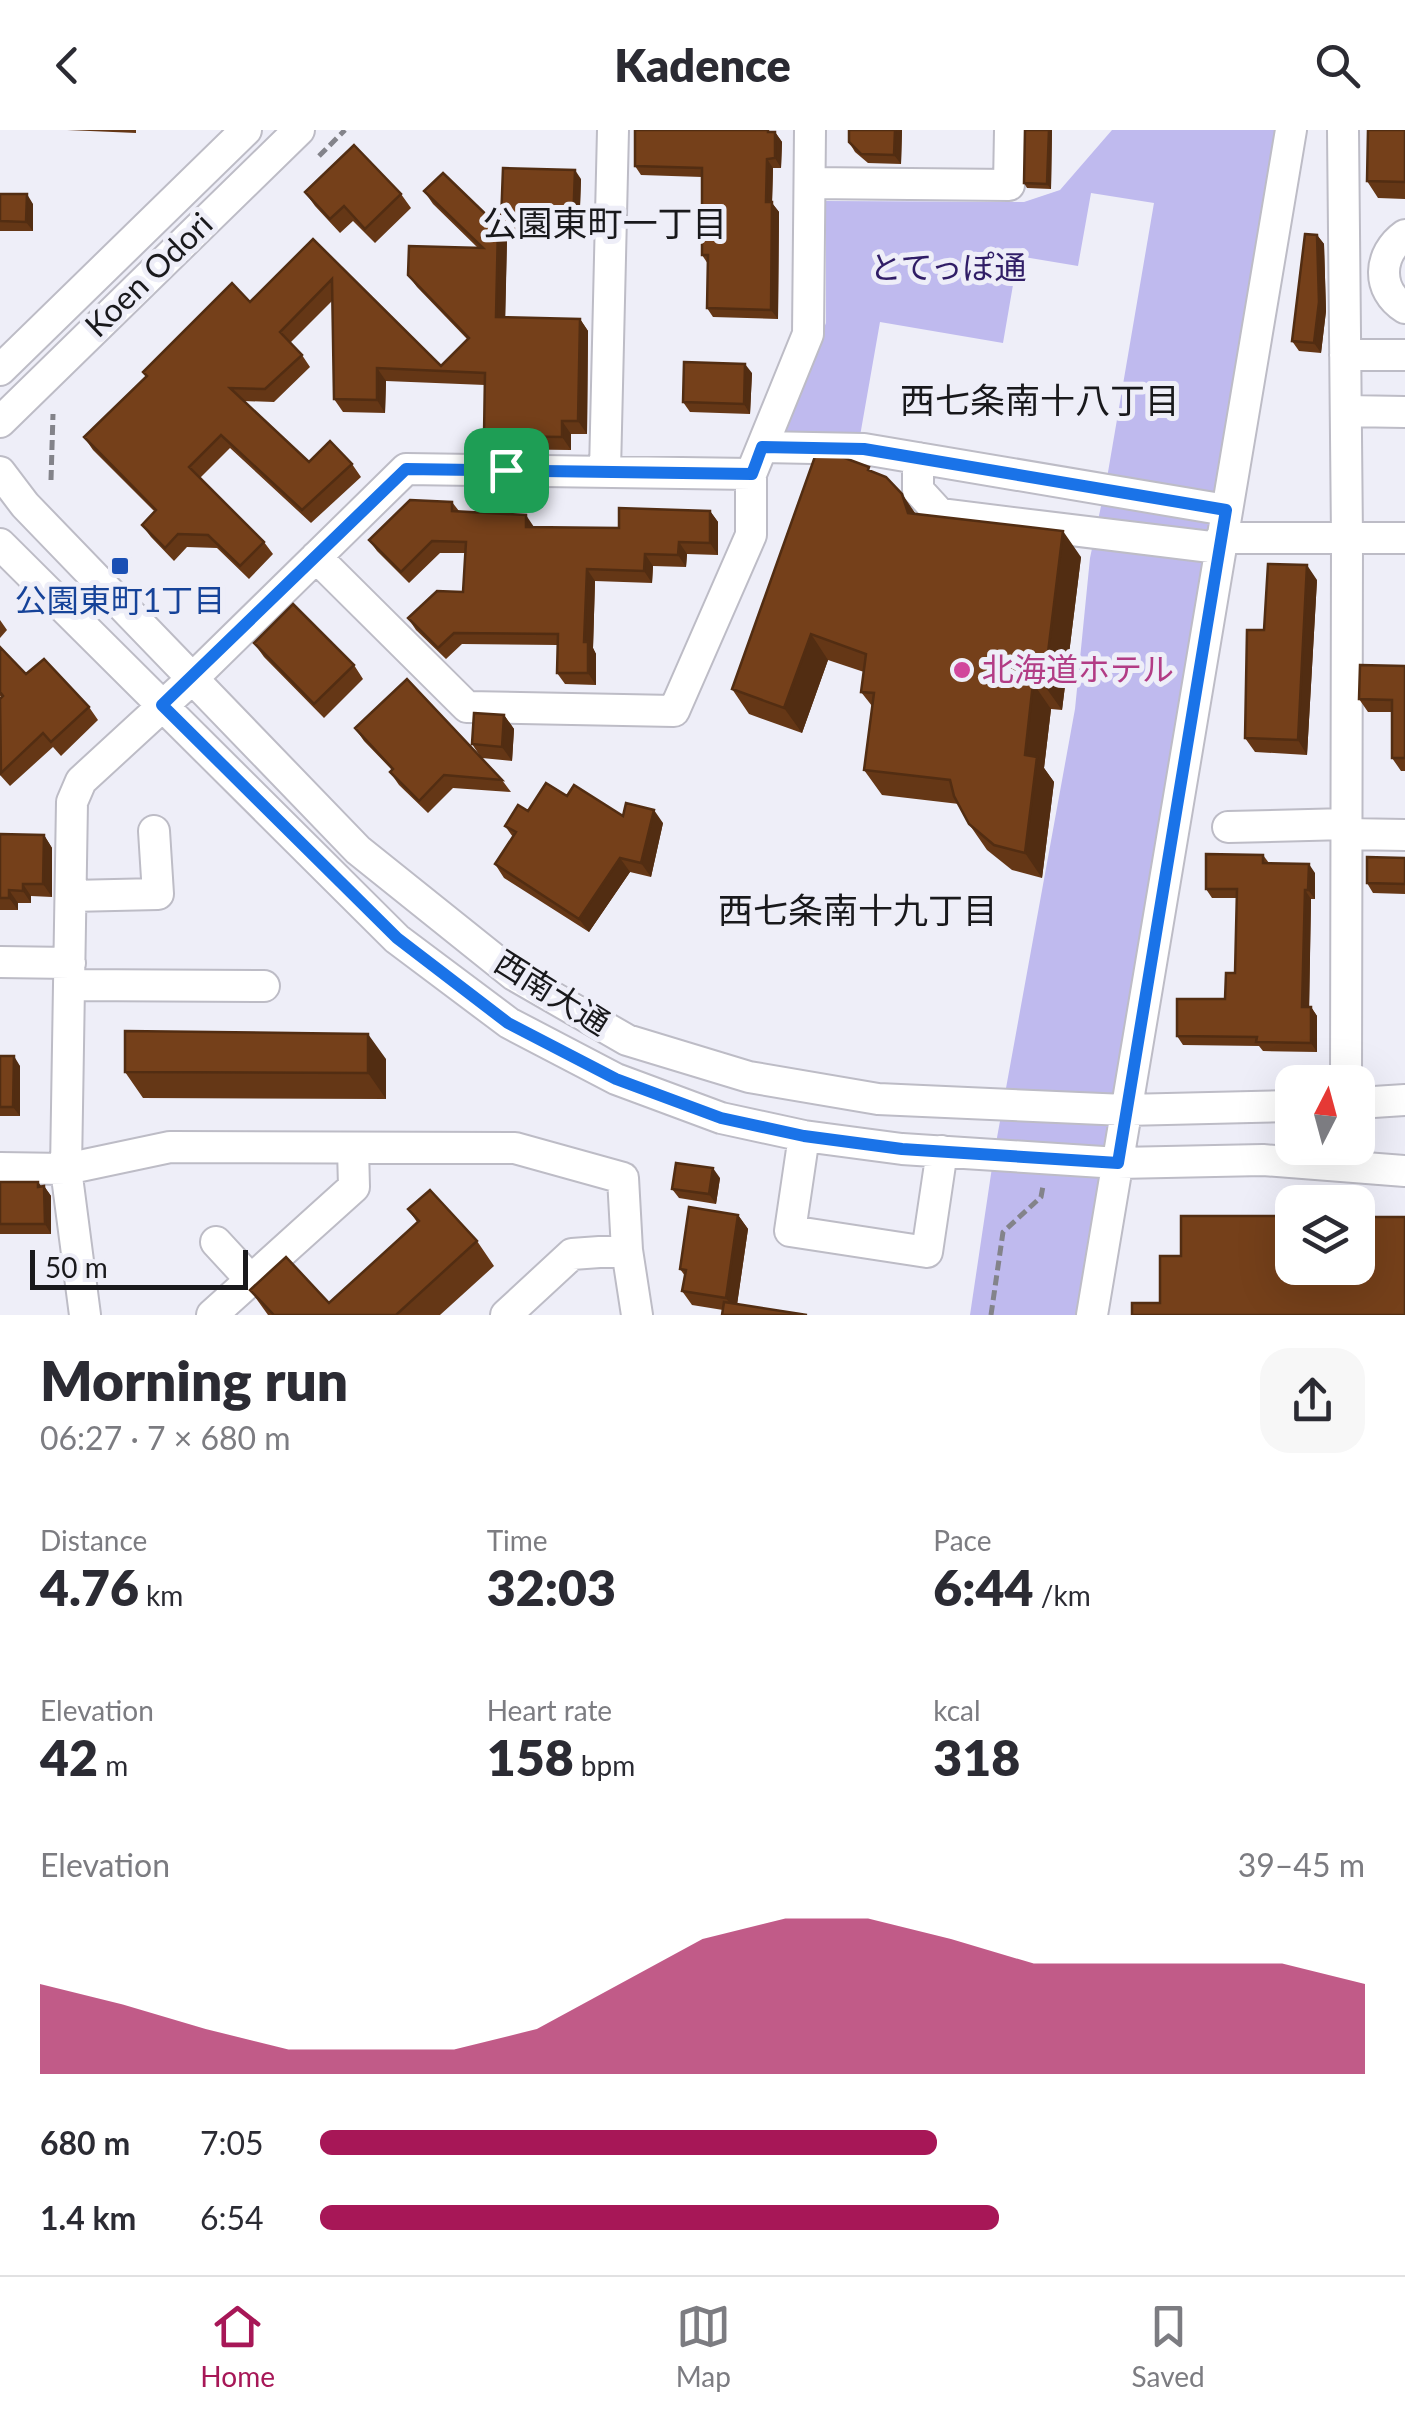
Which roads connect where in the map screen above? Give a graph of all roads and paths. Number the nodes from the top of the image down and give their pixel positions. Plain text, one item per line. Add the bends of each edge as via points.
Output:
1 (246, 130) edge
2 (299, 130) edge
3 (346, 130) edge
4 (613, 130) edge
5 (810, 130) edge
6 (1010, 130) edge
7 (1291, 130) edge
8 (1343, 130) edge
9 (318, 157) dead end
10 (810, 183) junction
11 (1405, 235) edge
12 (1405, 308) edge
13 (1345, 354) junction
14 (1405, 355) edge
15 (0, 370) edge
16 (66, 402) dead end
17 (1346, 412) junction
18 (1405, 412) edge
19 (0, 422) edge
20 (918, 458) junction
21 (757, 460) junction
22 (604, 471) junction
23 (0, 472) edge
24 (51, 480) dead end
25 (1222, 532) junction
26 (1348, 538) junction
27 (1405, 538) edge
28 (0, 544) edge
29 (316, 558) junction
30 (193, 678) junction
31 (162, 705) junction
32 (1228, 827) dead end
33 (1347, 829) junction
34 (154, 831) dead end
35 (1405, 834) edge
36 (71, 896) junction
37 (0, 962) edge
38 (70, 974) junction
39 (264, 986) dead end
40 (1346, 1065) edge
41 (1405, 1100) edge
42 (1375, 1102) edge
43 (1275, 1106) edge
44 (1124, 1110) junction
45 (804, 1136) junction
46 (353, 1149) junction
47 (942, 1152) junction
48 (1048, 1158) junction
49 (1118, 1163) junction
50 (0, 1168) edge
51 (66, 1169) junction
52 (1405, 1171) edge
53 (216, 1242) dead end
54 (627, 1250) junction
55 (251, 1280) junction
56 (86, 1315) edge
57 (212, 1315) edge
58 (506, 1315) edge
59 (637, 1315) edge
60 (990, 1315) edge
61 (1092, 1315) edge

1 - 15 street, Koen Odori
2 - 19 street, Koen Odori
3 - 9 path
4 - 22 street
5 - 10 street
6 - 10 street via 1010,186
7 - 25 street
8 - 13 street
10 - 21 street via 808,334
11 - 12 street via 1389,251 1383,283
13 - 14 street
13 - 17 street
16 - 24 path via 52,416
17 - 18 street
17 - 26 street
20 - 21 street via 864,449
20 - 25 street
20 - 25 street via 918,490 940,514
21 - 22 street
21 - 29 street via 751,535 674,711 467,707
22 - 29 street via 406,469
23 - 30 street, 西南大通
25 - 26 street
25 - 44 street
26 - 27 street
26 - 33 street
28 - 31 street, 西南大通
29 - 30 street
30 - 31 street
30 - 44 street, 西南大通 via 358,850 514,975 627,1040 749,1077 878,1098
31 - 36 street via 81,781 72,802
31 - 45 street, 西南大通 via 397,938 508,1023 616,1079 721,1118
32 - 33 street
33 - 35 street
33 - 40 street
34 - 36 street via 158,894
36 - 38 street
37 - 38 street
38 - 39 street
38 - 51 street
41 - 42 street
43 - 44 street, 西南大通
44 - 49 street
45 - 47 street, 西南大通
45 - 47 street via 790,1231 928,1252
46 - 51 street via 170,1147
46 - 54 street via 515,1148 624,1178
46 - 55 street via 354,1187
47 - 48 street, 西南大通
48 - 49 street, 西南大通
48 - 60 path via 1041,1197 1003,1232
49 - 52 street, 西南大通 via 1263,1160
49 - 61 street
50 - 51 street
51 - 56 street
53 - 55 street
54 - 58 street via 572,1254
54 - 59 street
55 - 57 street

